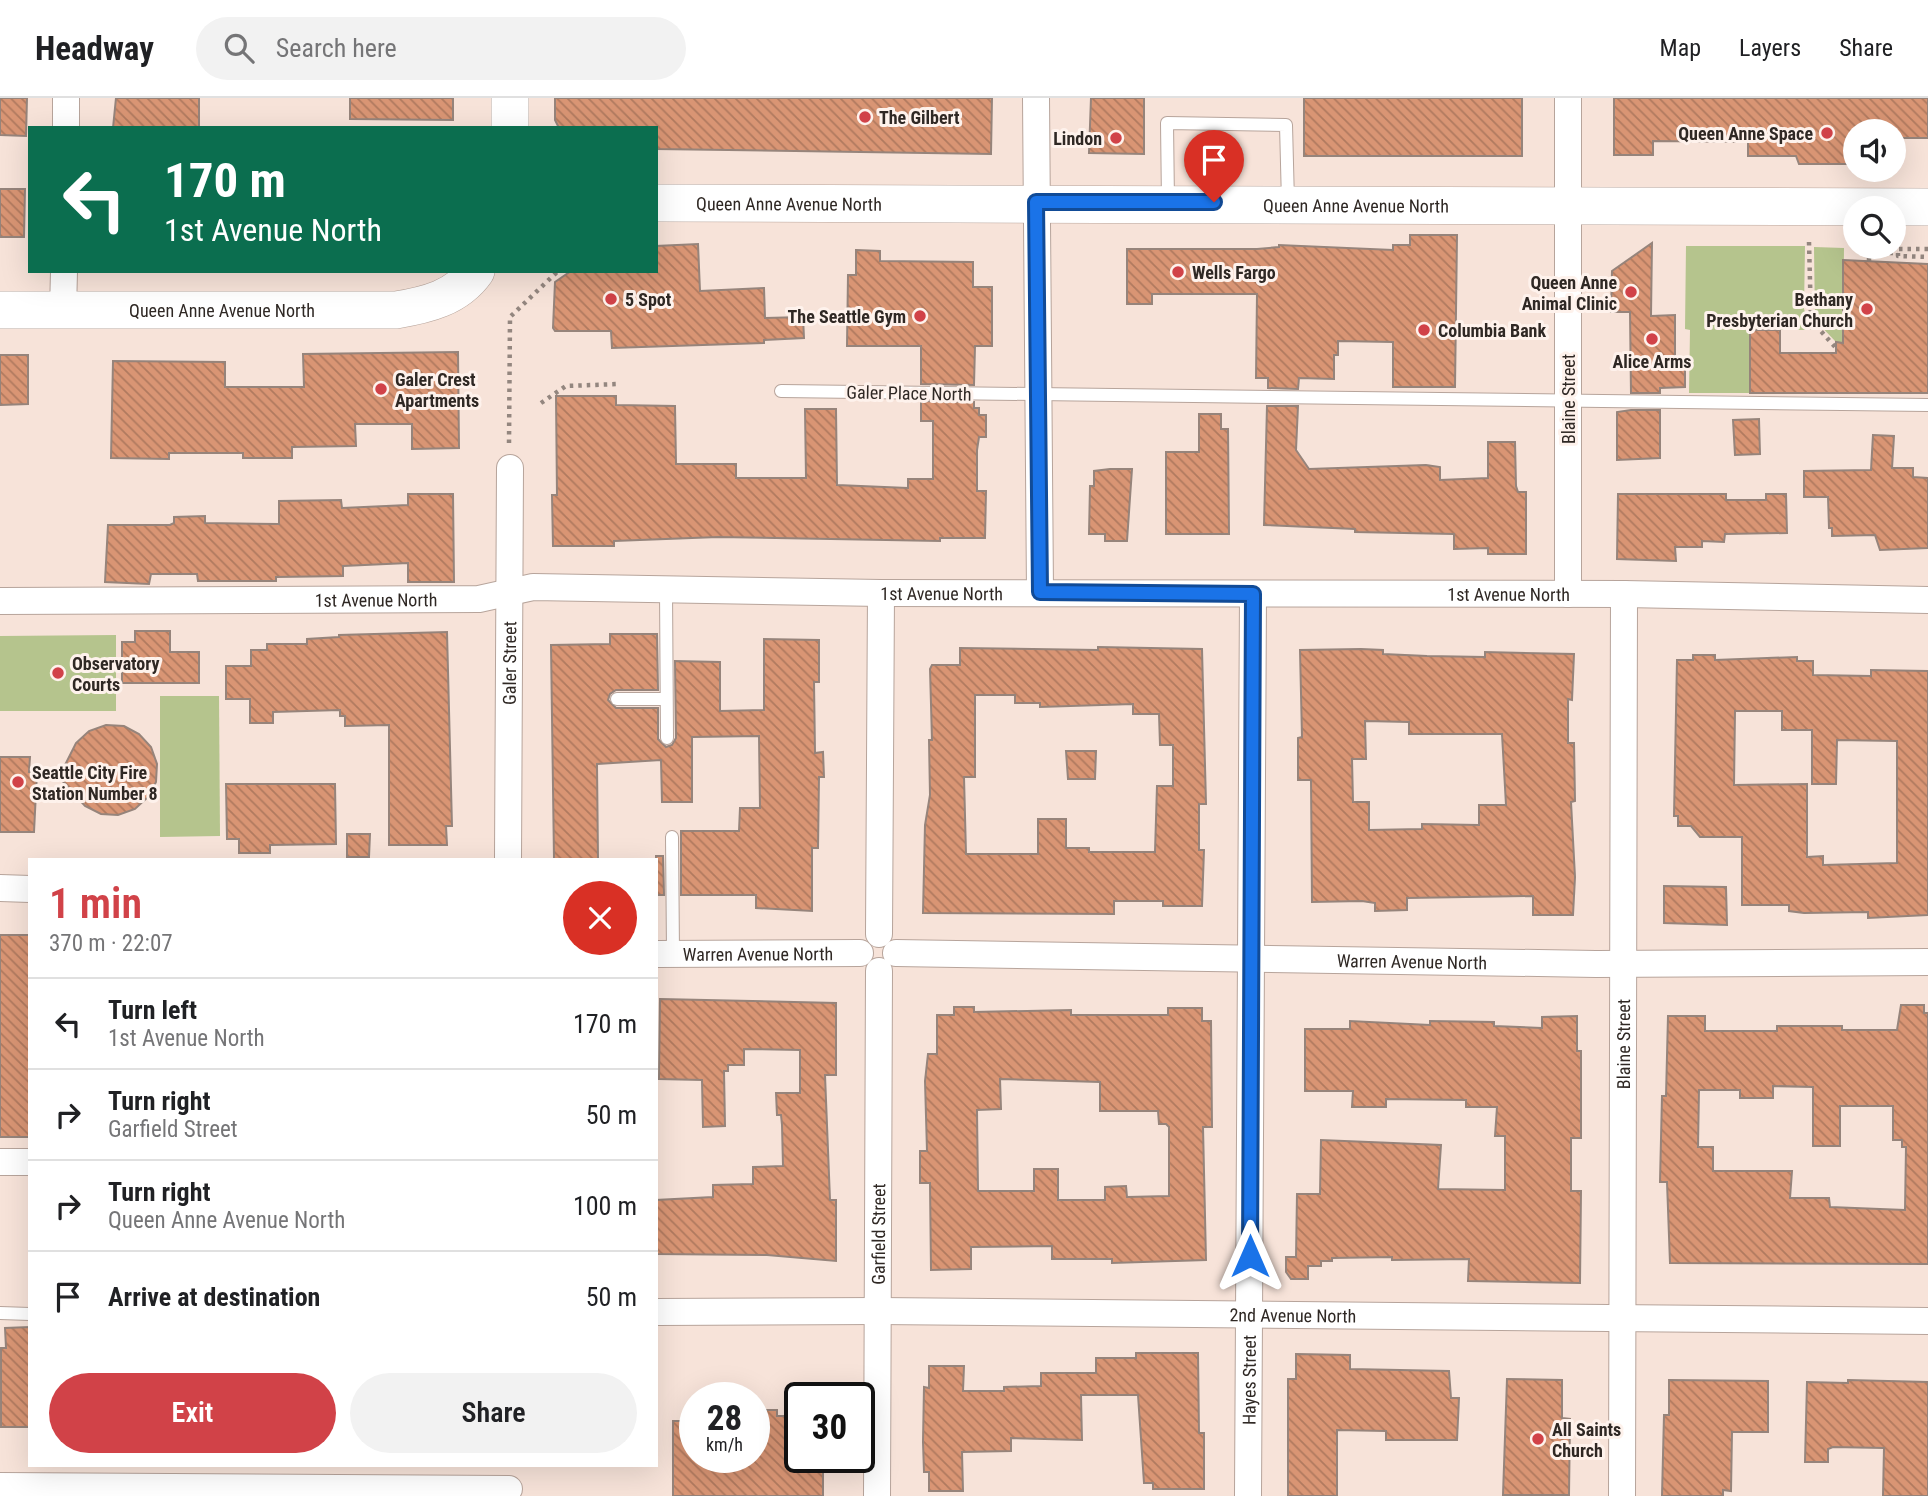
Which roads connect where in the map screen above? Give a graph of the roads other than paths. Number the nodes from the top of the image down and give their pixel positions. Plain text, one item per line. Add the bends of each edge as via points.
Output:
1 (66, 98) edge
2 (510, 98) edge
3 (1036, 98) edge
4 (1568, 98) edge
5 (66, 126) edge
6 (510, 126) edge
7 (658, 202) edge
8 (1036, 202) junction
9 (1168, 202) junction
10 (1288, 202) junction
11 (1568, 204) junction
12 (1928, 207) edge
13 (64, 273) edge
14 (474, 273) edge
15 (0, 310) edge
16 (63, 311) junction
17 (781, 391) dead end
18 (1037, 395) junction
19 (1569, 399) junction
20 (1928, 405) edge
21 (509, 459) road end
22 (666, 590) junction
23 (509, 592) junction
24 (1040, 592) junction
25 (881, 593) junction
26 (1253, 594) junction
27 (1569, 594) junction
28 (1624, 594) junction
29 (1928, 600) edge
30 (0, 601) edge
31 (617, 699) dead end
32 (665, 699) junction
33 (667, 738) dead end
34 (672, 837) dead end
35 (508, 858) edge
36 (0, 888) edge
37 (28, 888) edge
38 (885, 953) junction
39 (664, 954) edge
40 (1252, 958) junction
41 (1928, 962) edge
42 (1623, 964) junction
43 (0, 1162) edge
44 (28, 1162) edge
45 (878, 1311) junction
46 (658, 1312) edge
47 (0, 1313) edge
48 (28, 1314) edge
49 (1250, 1315) junction
50 (1622, 1320) junction
51 (1928, 1321) edge
52 (509, 1483) edge
53 (0, 1486) edge
54 (877, 1496) edge
55 (1248, 1496) edge
56 (1622, 1496) edge

1 - 5 street
2 - 6 main road
3 - 8 street
4 - 11 street, Blaine Street
7 - 8 main road, Queen Anne Avenue North
8 - 9 main road, Queen Anne Avenue North
8 - 18 street
9 - 10 main road, Queen Anne Avenue North
9 - 10 lane via 1167,123 1286,125
10 - 11 main road, Queen Anne Avenue North
11 - 12 main road, Queen Anne Avenue North
11 - 19 street, Blaine Street
13 - 16 street
14 - 16 main road, Queen Anne Avenue North via 452,295 425,306 396,310
15 - 16 main road, Queen Anne Avenue North
17 - 18 lane, Galer Place North
18 - 19 lane, Galer Place North
18 - 24 street
19 - 20 lane, Galer Place North
19 - 27 street, Blaine Street
21 - 23 street, Galer Street
22 - 23 street, 1st Avenue North via 533,587
22 - 25 street, 1st Avenue North
22 - 32 lane
23 - 30 street, 1st Avenue North via 480,599
23 - 35 street, Galer Street
24 - 25 street, 1st Avenue North
24 - 26 street, 1st Avenue North
25 - 38 street, Garfield Street
26 - 27 street, 1st Avenue North
26 - 40 street, Hayes Street
27 - 28 street, 1st Avenue North
28 - 29 street, 1st Avenue North
28 - 42 street, Blaine Street
31 - 32 lane
32 - 33 lane
34 - 39 lane
36 - 37 street
38 - 39 street, Warren Avenue North via 865,965 860,953
38 - 40 street, Warren Avenue North
38 - 45 street, Garfield Street
40 - 42 street, Warren Avenue North
40 - 49 street, Hayes Street
41 - 42 street, Warren Avenue North
42 - 50 street, Blaine Street
43 - 44 street
45 - 46 street, 2nd Avenue North
45 - 49 street, 2nd Avenue North
45 - 54 street, Garfield Street
47 - 48 lane
49 - 50 street, 2nd Avenue North
49 - 55 street, Hayes Street
50 - 51 street, 2nd Avenue North
50 - 56 street, Blaine Street
52 - 53 street

